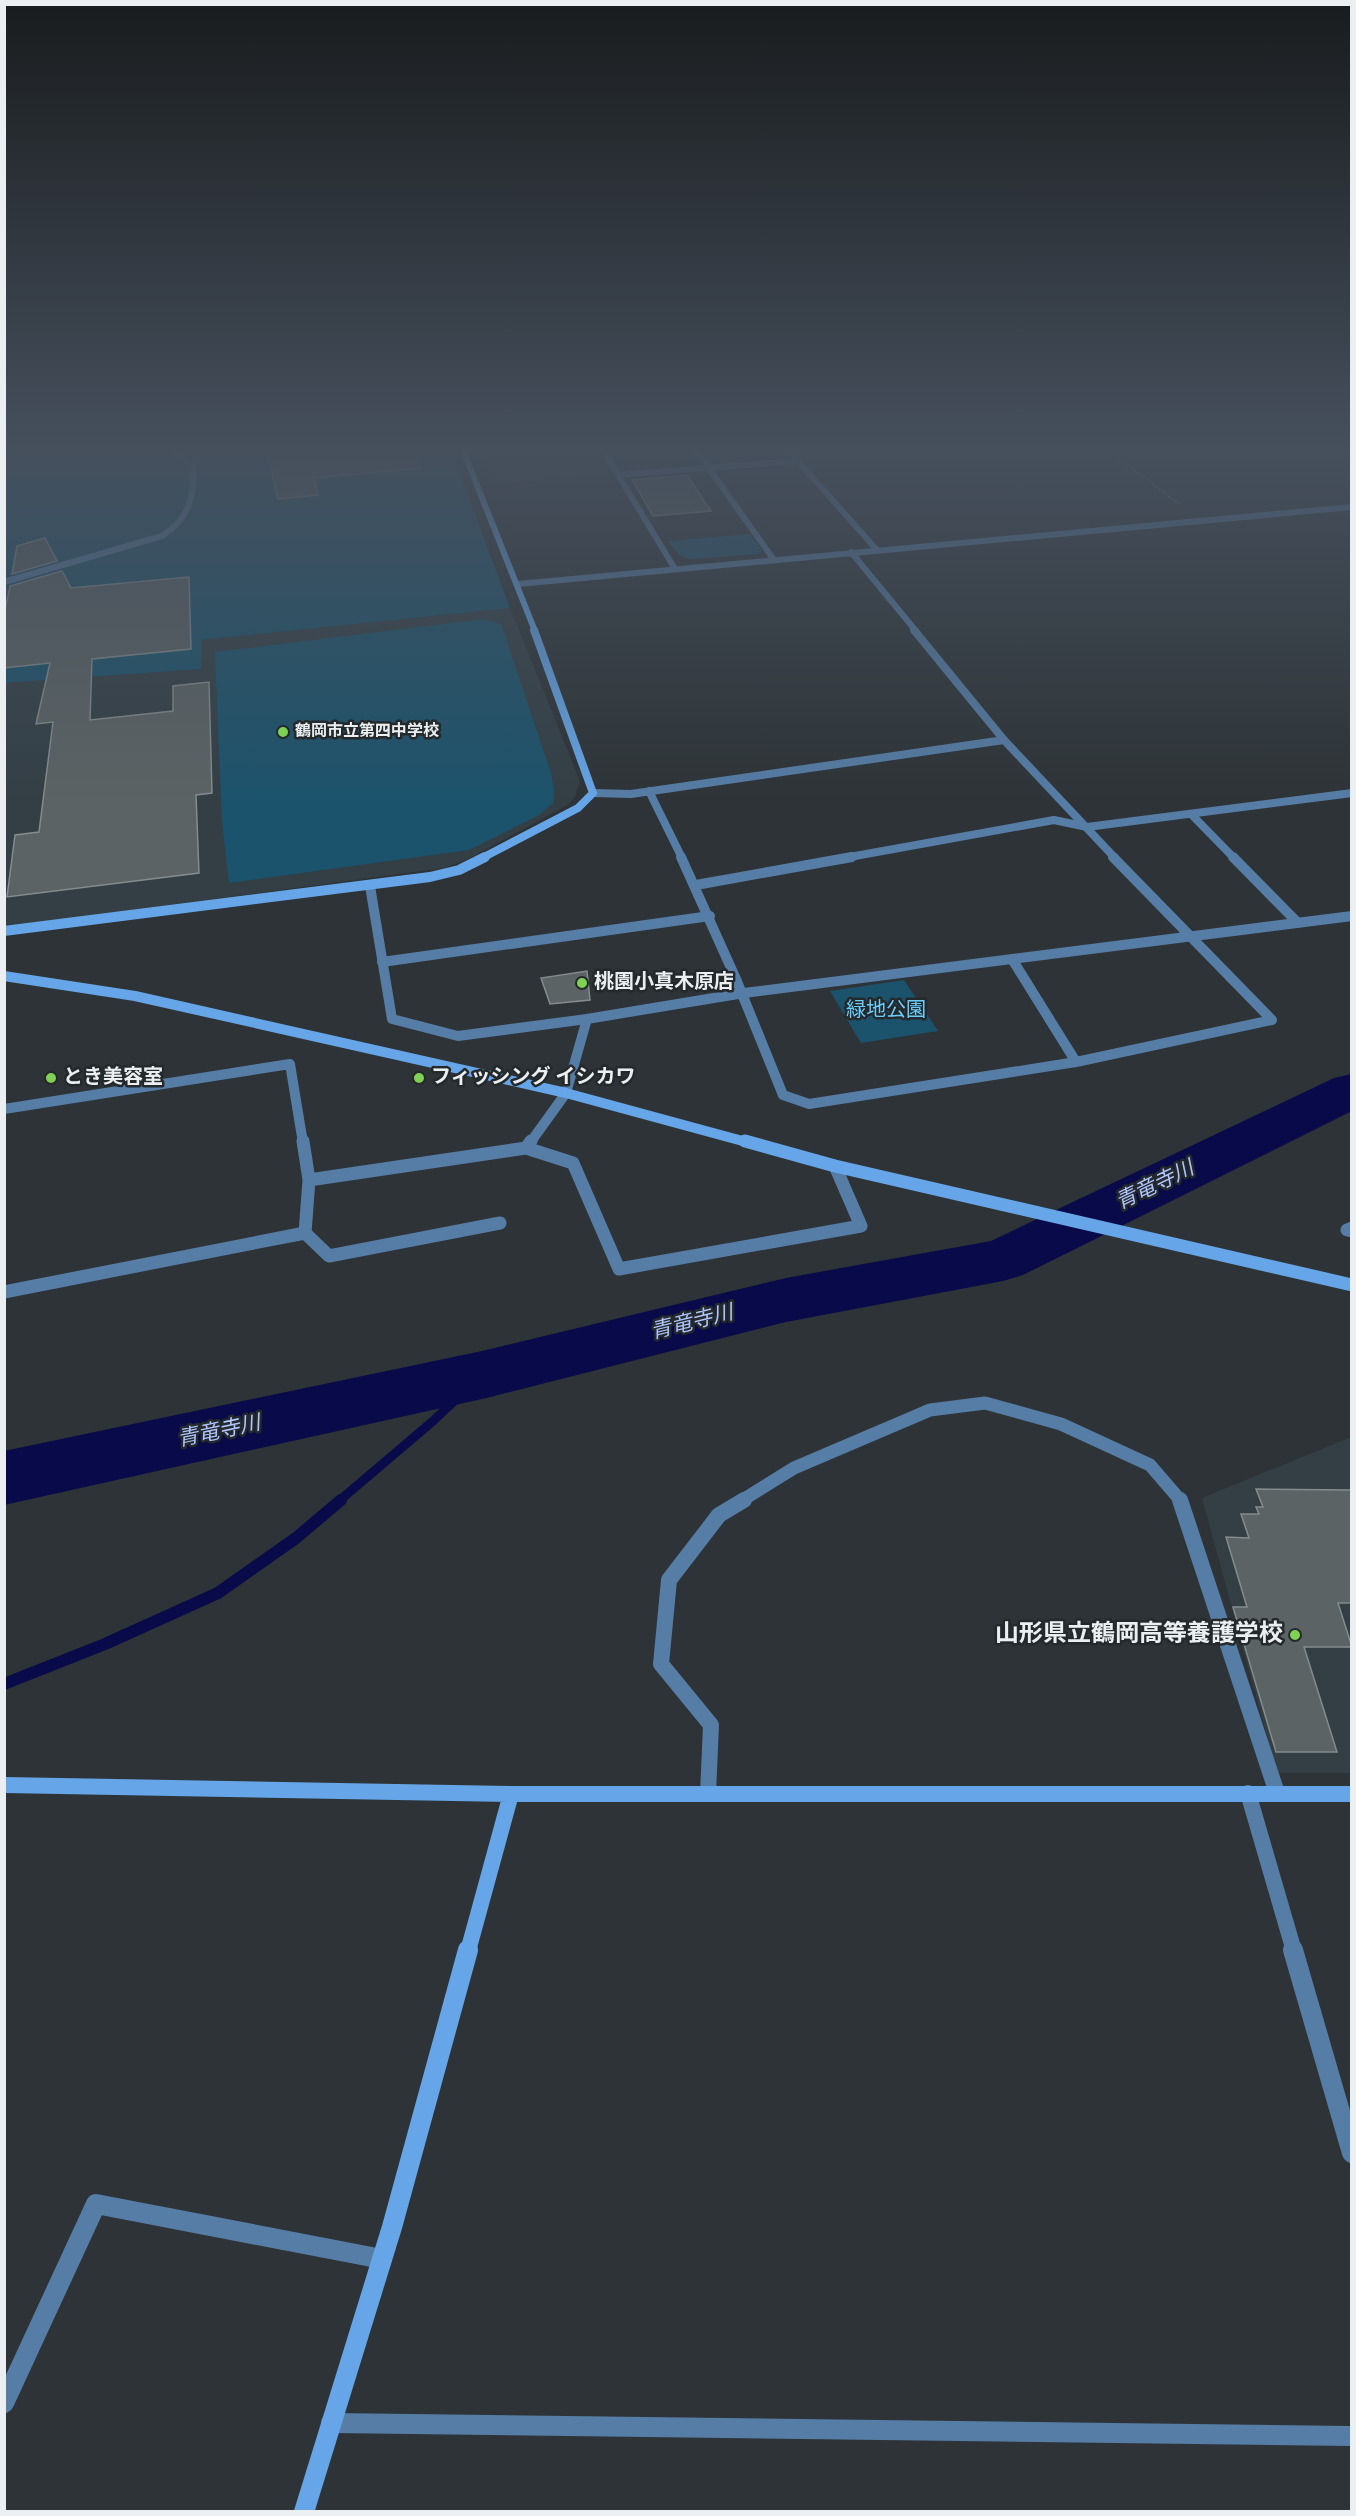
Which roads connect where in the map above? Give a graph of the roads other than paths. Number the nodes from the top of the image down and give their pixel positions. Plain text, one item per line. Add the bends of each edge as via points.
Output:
1 (54, 567) edge
2 (511, 567) edge
3 (692, 567) edge
4 (864, 567) edge
5 (675, 569) joint
6 (4, 582) edge
7 (518, 584) junction
8 (1004, 740) junction
9 (649, 791) junction
10 (593, 793) junction
11 (1352, 793) edge
12 (1191, 813) junction
13 (1087, 827) junction
14 (696, 885) junction
15 (370, 886) junction
16 (710, 916) junction
17 (1352, 916) edge
18 (1298, 923) junction
19 (4, 931) edge
20 (1188, 937) junction
21 (1012, 959) junction
22 (382, 962) junction
23 (4, 976) edge
24 (744, 993) junction
25 (587, 1019) junction
26 (1076, 1062) junction
27 (566, 1093) junction
28 (4, 1108) edge
29 (526, 1148) junction
30 (835, 1166) junction
31 (309, 1179) junction
32 (500, 1223) dead end
33 (305, 1233) junction
34 (1352, 1285) edge
35 (4, 1292) edge
36 (4, 1785) edge
37 (1248, 1793) junction
38 (1277, 1793) junction
39 (512, 1794) junction
40 (708, 1794) junction
41 (1352, 1794) edge
42 (1352, 2153) edge
43 (382, 2259) junction
44 (4, 2403) edge
45 (331, 2423) junction
46 (1352, 2436) edge
47 (304, 2511) edge

1 - 6 street
2 - 7 street
3 - 5 street
4 - 8 street
5 - 7 street
7 - 10 street
8 - 9 street
8 - 13 street
9 - 10 street
9 - 14 street
10 - 15 street via 578,808 459,870
11 - 12 street
12 - 13 street
12 - 18 street
13 - 14 street via 1054,820
13 - 20 street
14 - 16 street
15 - 19 street
15 - 22 street
16 - 22 street
16 - 24 street
17 - 18 street
18 - 20 street
20 - 21 street
20 - 26 street via 1272,1020
21 - 24 street
21 - 26 street
22 - 25 street via 392,1019 458,1036
23 - 27 street via 135,996
24 - 25 street
24 - 26 street via 783,1095 809,1104
25 - 27 street
27 - 29 street
27 - 30 street
28 - 31 street via 290,1064
29 - 30 street via 573,1163 619,1269 861,1226
29 - 31 street
30 - 34 street
31 - 33 street
32 - 33 street via 328,1257
33 - 35 street
36 - 39 street
37 - 38 street
37 - 40 street
37 - 42 street
38 - 40 street via 1181,1501 1150,1465 1061,1424 985,1403 930,1410 794,1468 719,1515 669,1580 661,1664 711,1725
38 - 41 street
39 - 40 street
39 - 43 street
43 - 44 street via 96,2204
43 - 45 street
45 - 46 street
45 - 47 street

